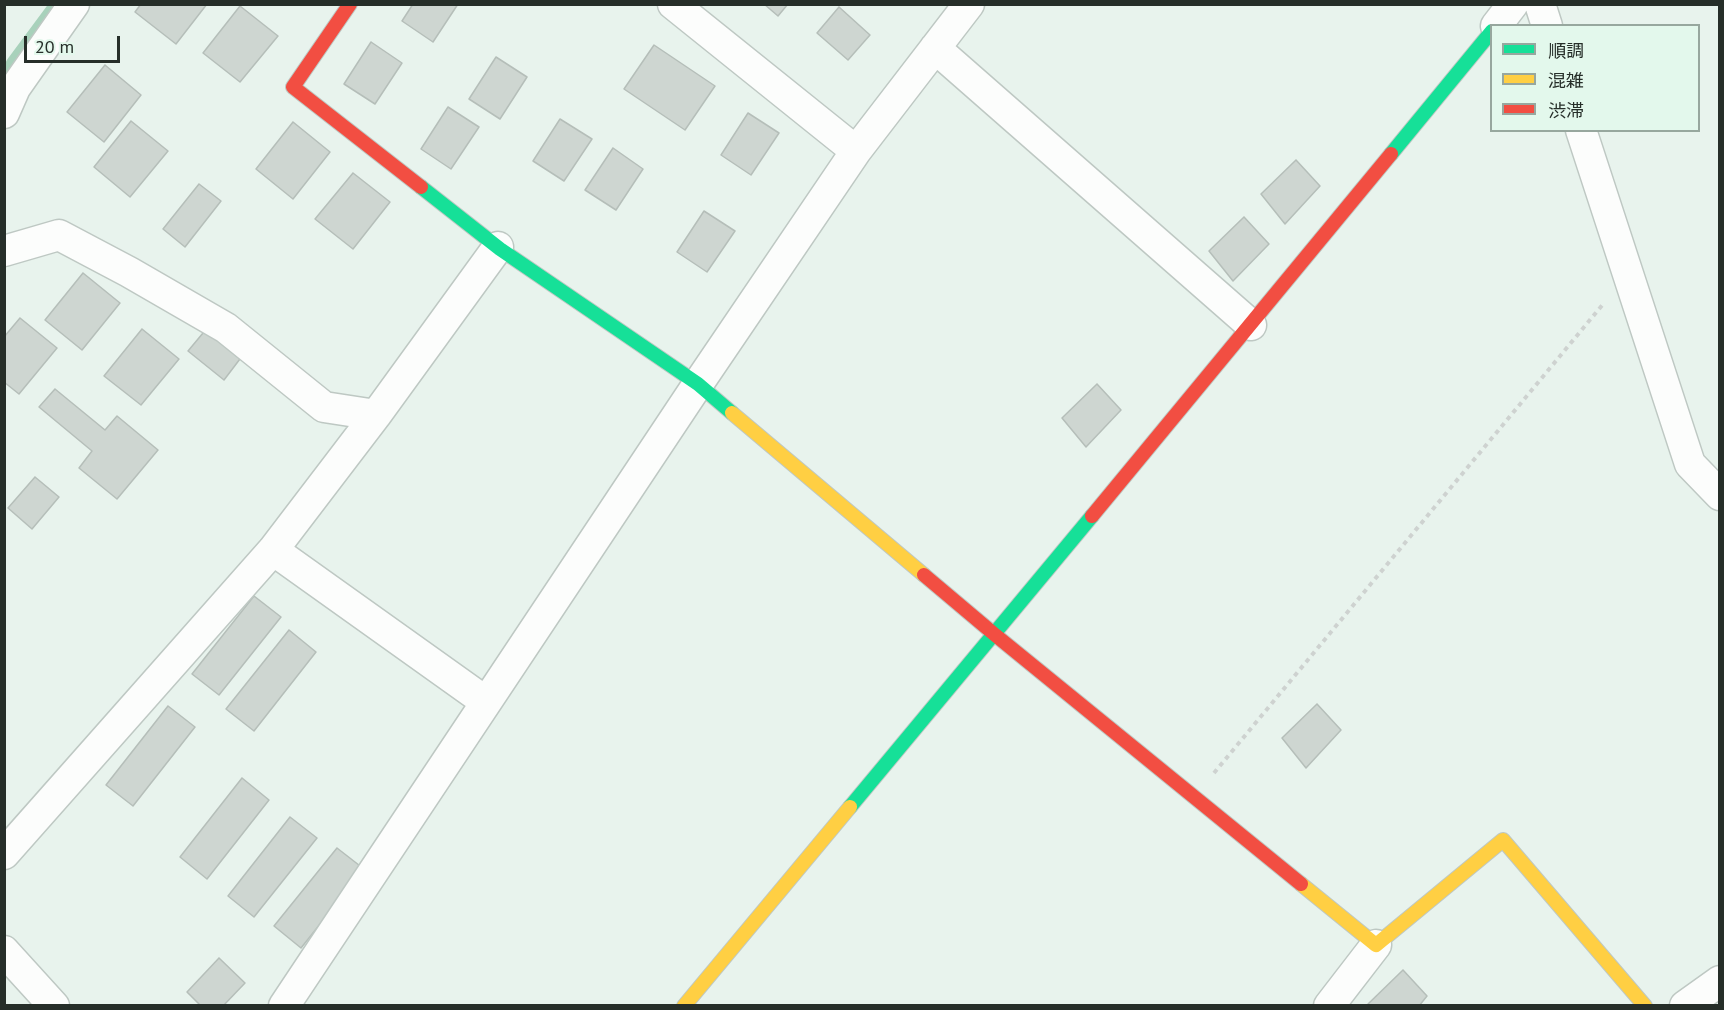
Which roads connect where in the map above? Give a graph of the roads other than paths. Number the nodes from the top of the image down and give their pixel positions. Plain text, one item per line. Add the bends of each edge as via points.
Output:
1 (74, 4) edge
2 (350, 4) edge
3 (673, 4) edge
4 (969, 4) edge
5 (1513, 4) edge
6 (1540, 4) edge
7 (1498, 24) edge
8 (1546, 24) edge
9 (1490, 32) edge
10 (935, 48) junction
11 (4, 113) edge
12 (1582, 132) edge
13 (856, 151) junction
14 (498, 247) junction
15 (4, 251) edge
16 (1251, 325) junction
17 (698, 384) junction
18 (376, 415) junction
19 (1719, 495) edge
20 (273, 550) junction
21 (994, 634) junction
22 (486, 702) junction
23 (4, 854) edge
24 (1376, 945) junction
25 (4, 951) edge
26 (1719, 982) edge
27 (54, 1005) edge
28 (284, 1005) edge
29 (684, 1005) edge
30 (1329, 1005) edge
31 (1645, 1005) edge
32 (1686, 1005) edge

1 - 11 street via 15,88
2 - 14 street via 292,87
3 - 13 street
4 - 10 street
5 - 7 street
6 - 8 street
9 - 16 street
10 - 13 street
10 - 16 street
12 - 19 street via 1690,464
13 - 17 street
14 - 17 street
14 - 18 street
15 - 18 street via 59,236 226,328 324,407
16 - 21 street
17 - 21 street
17 - 22 street
18 - 20 street
20 - 22 street
20 - 23 street
21 - 24 street
21 - 29 street
22 - 28 street
24 - 30 street
24 - 31 street via 1503,840
25 - 27 street
26 - 32 street

